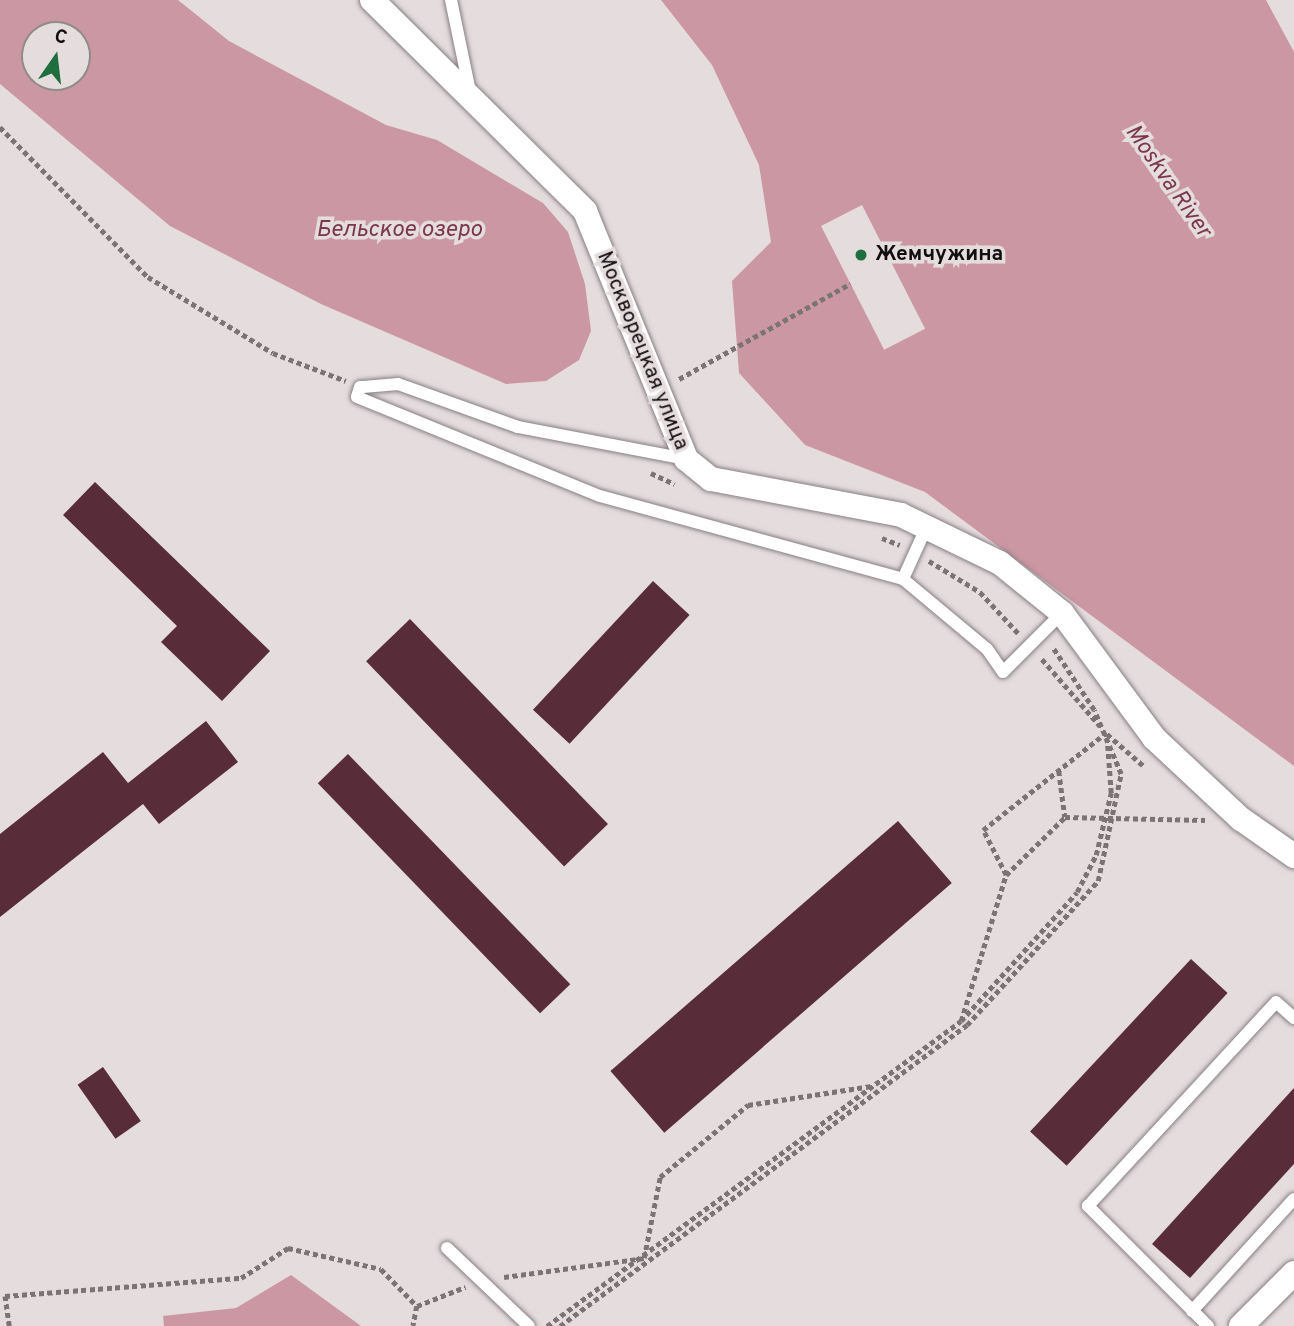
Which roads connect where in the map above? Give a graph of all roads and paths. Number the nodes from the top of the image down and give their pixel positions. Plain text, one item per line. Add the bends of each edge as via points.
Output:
1 (372, 0) edge
2 (451, 0) edge
3 (471, 95) junction
4 (0, 127) edge
5 (850, 284) dead end
6 (360, 387) junction
7 (657, 391) junction
8 (686, 459) junction
9 (643, 470) dead end
10 (690, 491) dead end
11 (927, 526) junction
12 (867, 532) dead end
13 (916, 552) junction
14 (903, 579) junction
15 (1062, 613) junction
16 (1030, 646) junction
17 (1106, 733) junction
18 (1059, 770) junction
19 (1065, 817) junction
20 (1105, 818) junction
21 (1116, 819) junction
22 (1206, 820) dead end
23 (1294, 856) edge
24 (1006, 875) junction
25 (1294, 1018) edge
26 (961, 1021) junction
27 (875, 1086) junction
28 (1294, 1199) edge
29 (447, 1248) dead end
30 (644, 1258) junction
31 (1294, 1273) edge
32 (481, 1280) junction
33 (417, 1306) junction
34 (1192, 1311) junction
35 (9, 1326) edge
36 (413, 1326) edge
37 (529, 1326) edge
38 (547, 1326) edge
39 (560, 1326) edge
40 (1208, 1326) edge
41 (1241, 1326) edge

1 - 3 street, Москворецкая улица
2 - 3 lane
3 - 7 street, Москворецкая улица via 585,211
4 - 6 path via 148,277 273,353
5 - 7 path
6 - 8 lane via 397,384 518,427
6 - 14 lane via 357,397 386,413 511,455 600,496
7 - 8 street, Москворецкая улица
8 - 11 street, Москворецкая улица via 711,479 849,502
9 - 10 path
11 - 13 lane
11 - 15 street, Москворецкая улица via 1000,563
12 - 13 path
13 - 14 lane
13 - 16 path via 979,592
14 - 16 lane via 987,649 1003,672
15 - 16 lane
15 - 23 street, Москворецкая улица via 1154,738 1241,819
16 - 17 path
17 - 18 path
17 - 20 path via 1111,793
17 - 21 path via 1121,774
18 - 19 path
18 - 24 path via 983,830
19 - 20 path
19 - 24 path
20 - 21 path
20 - 26 path via 1096,855 1077,891
21 - 22 path
21 - 39 path via 1098,881 967,1025
24 - 26 path
25 - 34 lane via 1276,1002 1088,1206
26 - 27 path
27 - 30 path
27 - 30 path via 748,1105 660,1177
28 - 34 lane
29 - 32 lane
30 - 32 path
30 - 38 path
31 - 41 street
32 - 33 path
32 - 37 lane
33 - 35 path via 381,1269 288,1248 241,1278 5,1296
33 - 36 path
34 - 40 lane

